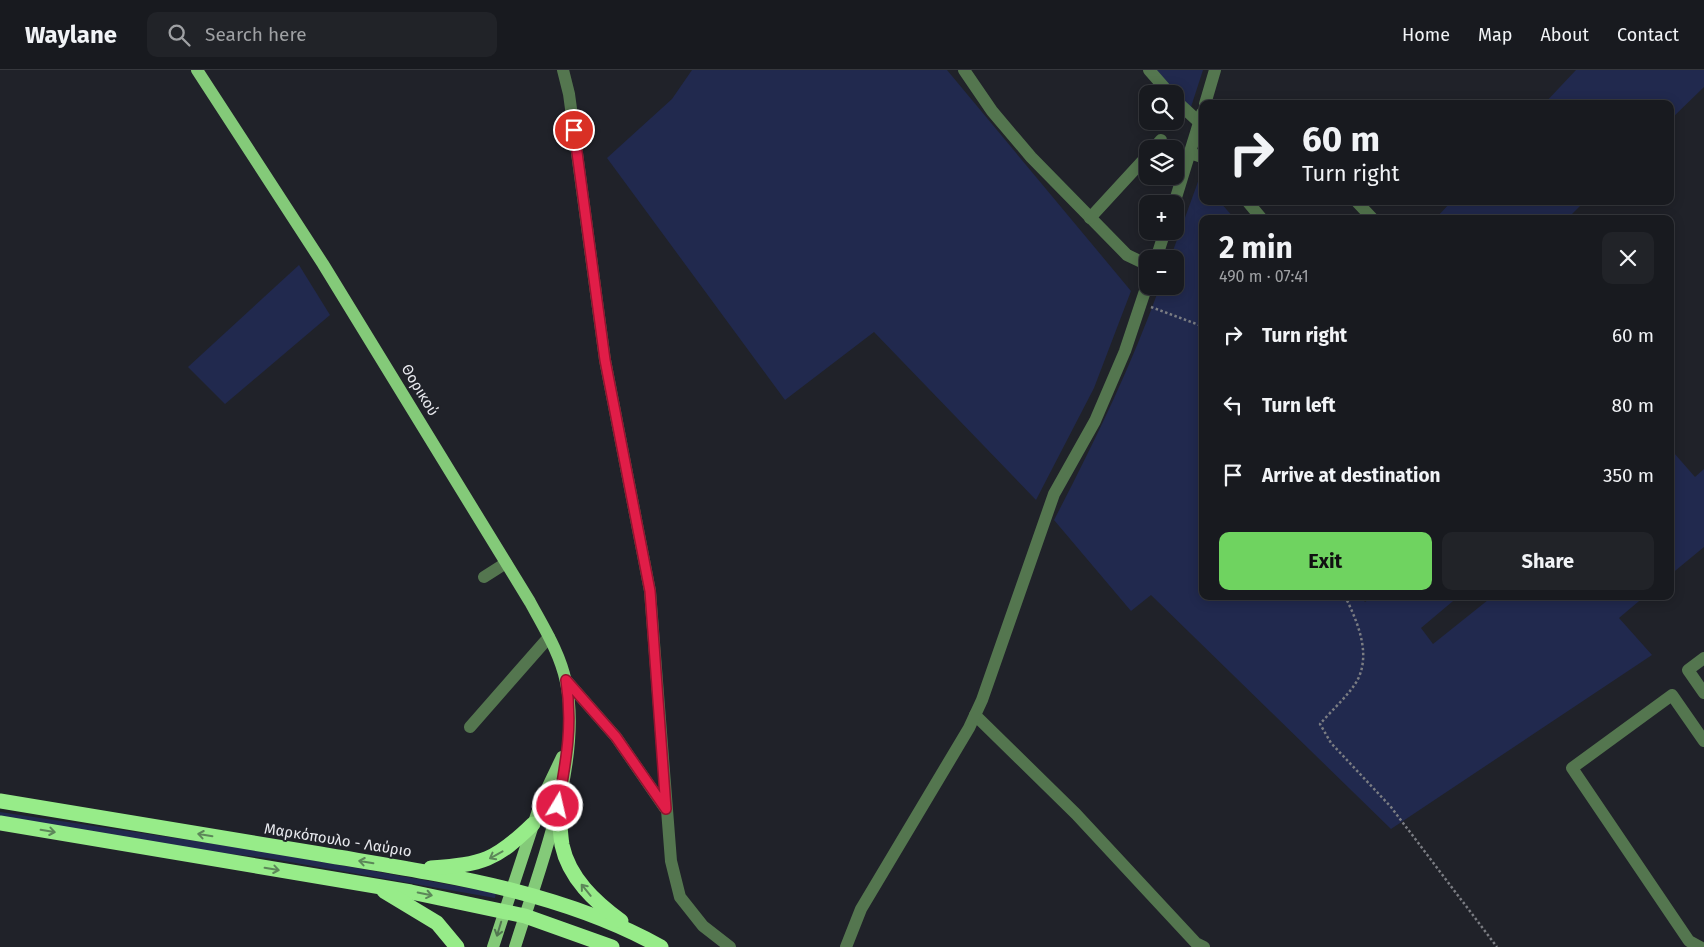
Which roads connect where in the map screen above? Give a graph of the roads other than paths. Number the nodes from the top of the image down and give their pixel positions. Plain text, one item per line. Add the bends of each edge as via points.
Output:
1 (197, 70) edge
2 (563, 70) edge
3 (964, 70) edge
4 (1149, 70) edge
5 (1215, 70) edge
6 (1162, 85) edge
7 (1206, 100) edge
8 (1184, 106) edge
9 (1199, 117) edge
10 (1199, 133) edge
11 (1196, 155) edge
12 (1139, 165) edge
13 (1178, 195) edge
14 (1250, 205) edge
15 (1360, 205) edge
16 (1259, 215) edge
17 (1368, 215) edge
18 (1090, 218) junction
19 (1139, 260) edge
20 (1143, 295) edge
21 (506, 563) junction
22 (484, 578) dead end
23 (549, 637) junction
24 (1704, 658) edge
25 (566, 680) junction
26 (1704, 693) edge
27 (975, 715) junction
28 (470, 727) dead end
29 (1704, 741) edge
30 (568, 744) junction
31 (0, 801) edge
32 (558, 806) junction
33 (666, 809) junction
34 (0, 823) edge
35 (534, 824) junction
36 (414, 870) junction
37 (377, 886) junction
38 (512, 890) junction
39 (531, 894) junction
40 (505, 911) junction
41 (525, 916) junction
42 (636, 933) junction
43 (458, 947) edge
44 (493, 947) edge
45 (515, 947) edge
46 (612, 947) edge
47 (661, 947) edge
48 (730, 947) edge
49 (846, 947) edge
50 (1204, 947) edge
51 (1700, 947) edge

1 - 21 main road, Θορικού via 323,264
2 - 33 street via 570,94 605,360 650,591
3 - 18 street via 992,111 1031,157
4 - 6 street
5 - 7 street
8 - 9 street
10 - 11 street
11 - 13 street
12 - 18 street
14 - 16 street
15 - 17 street
18 - 19 street via 1128,255
20 - 27 street via 1125,351 1095,421 1054,494
21 - 22 street
21 - 23 main road, Θορικού
23 - 25 main road, Θορικού
23 - 28 street
24 - 26 street via 1688,670
25 - 30 main road, Θορικού via 570,709
25 - 33 street via 616,737
27 - 49 street via 861,909
27 - 50 street via 1076,814 1196,943
29 - 51 street via 1672,695 1572,768 1688,941
30 - 32 main road, Θορικού
30 - 35 main road, Θορικού via 541,801
36 -> 31 highway, Μαρκόπουλο - Λαύριο
32 - 39 main road, Θορικού
42 -> 32 highway via 590,896 575,876 562,846
33 - 48 street via 671,861 680,897 703,926
34 -> 37 highway
35 -> 36 highway via 510,847 482,863
35 - 38 main road, Θορικού
36 - 38 highway, Μαρκόπουλο - Λαύριο
37 -> 40 highway
37 - 43 highway via 437,923
38 - 39 highway, Μαρκόπουλο - Λαύριο
38 - 40 main road, Θορικού
39 - 41 main road, Θορικού
39 - 42 highway, Μαρκόπουλο - Λαύριο
40 - 41 highway
40 -> 44 main road, Θορικού
41 - 45 main road, Θορικού
41 - 46 highway
42 - 47 highway, Μαρκόπουλο - Λαύριο

